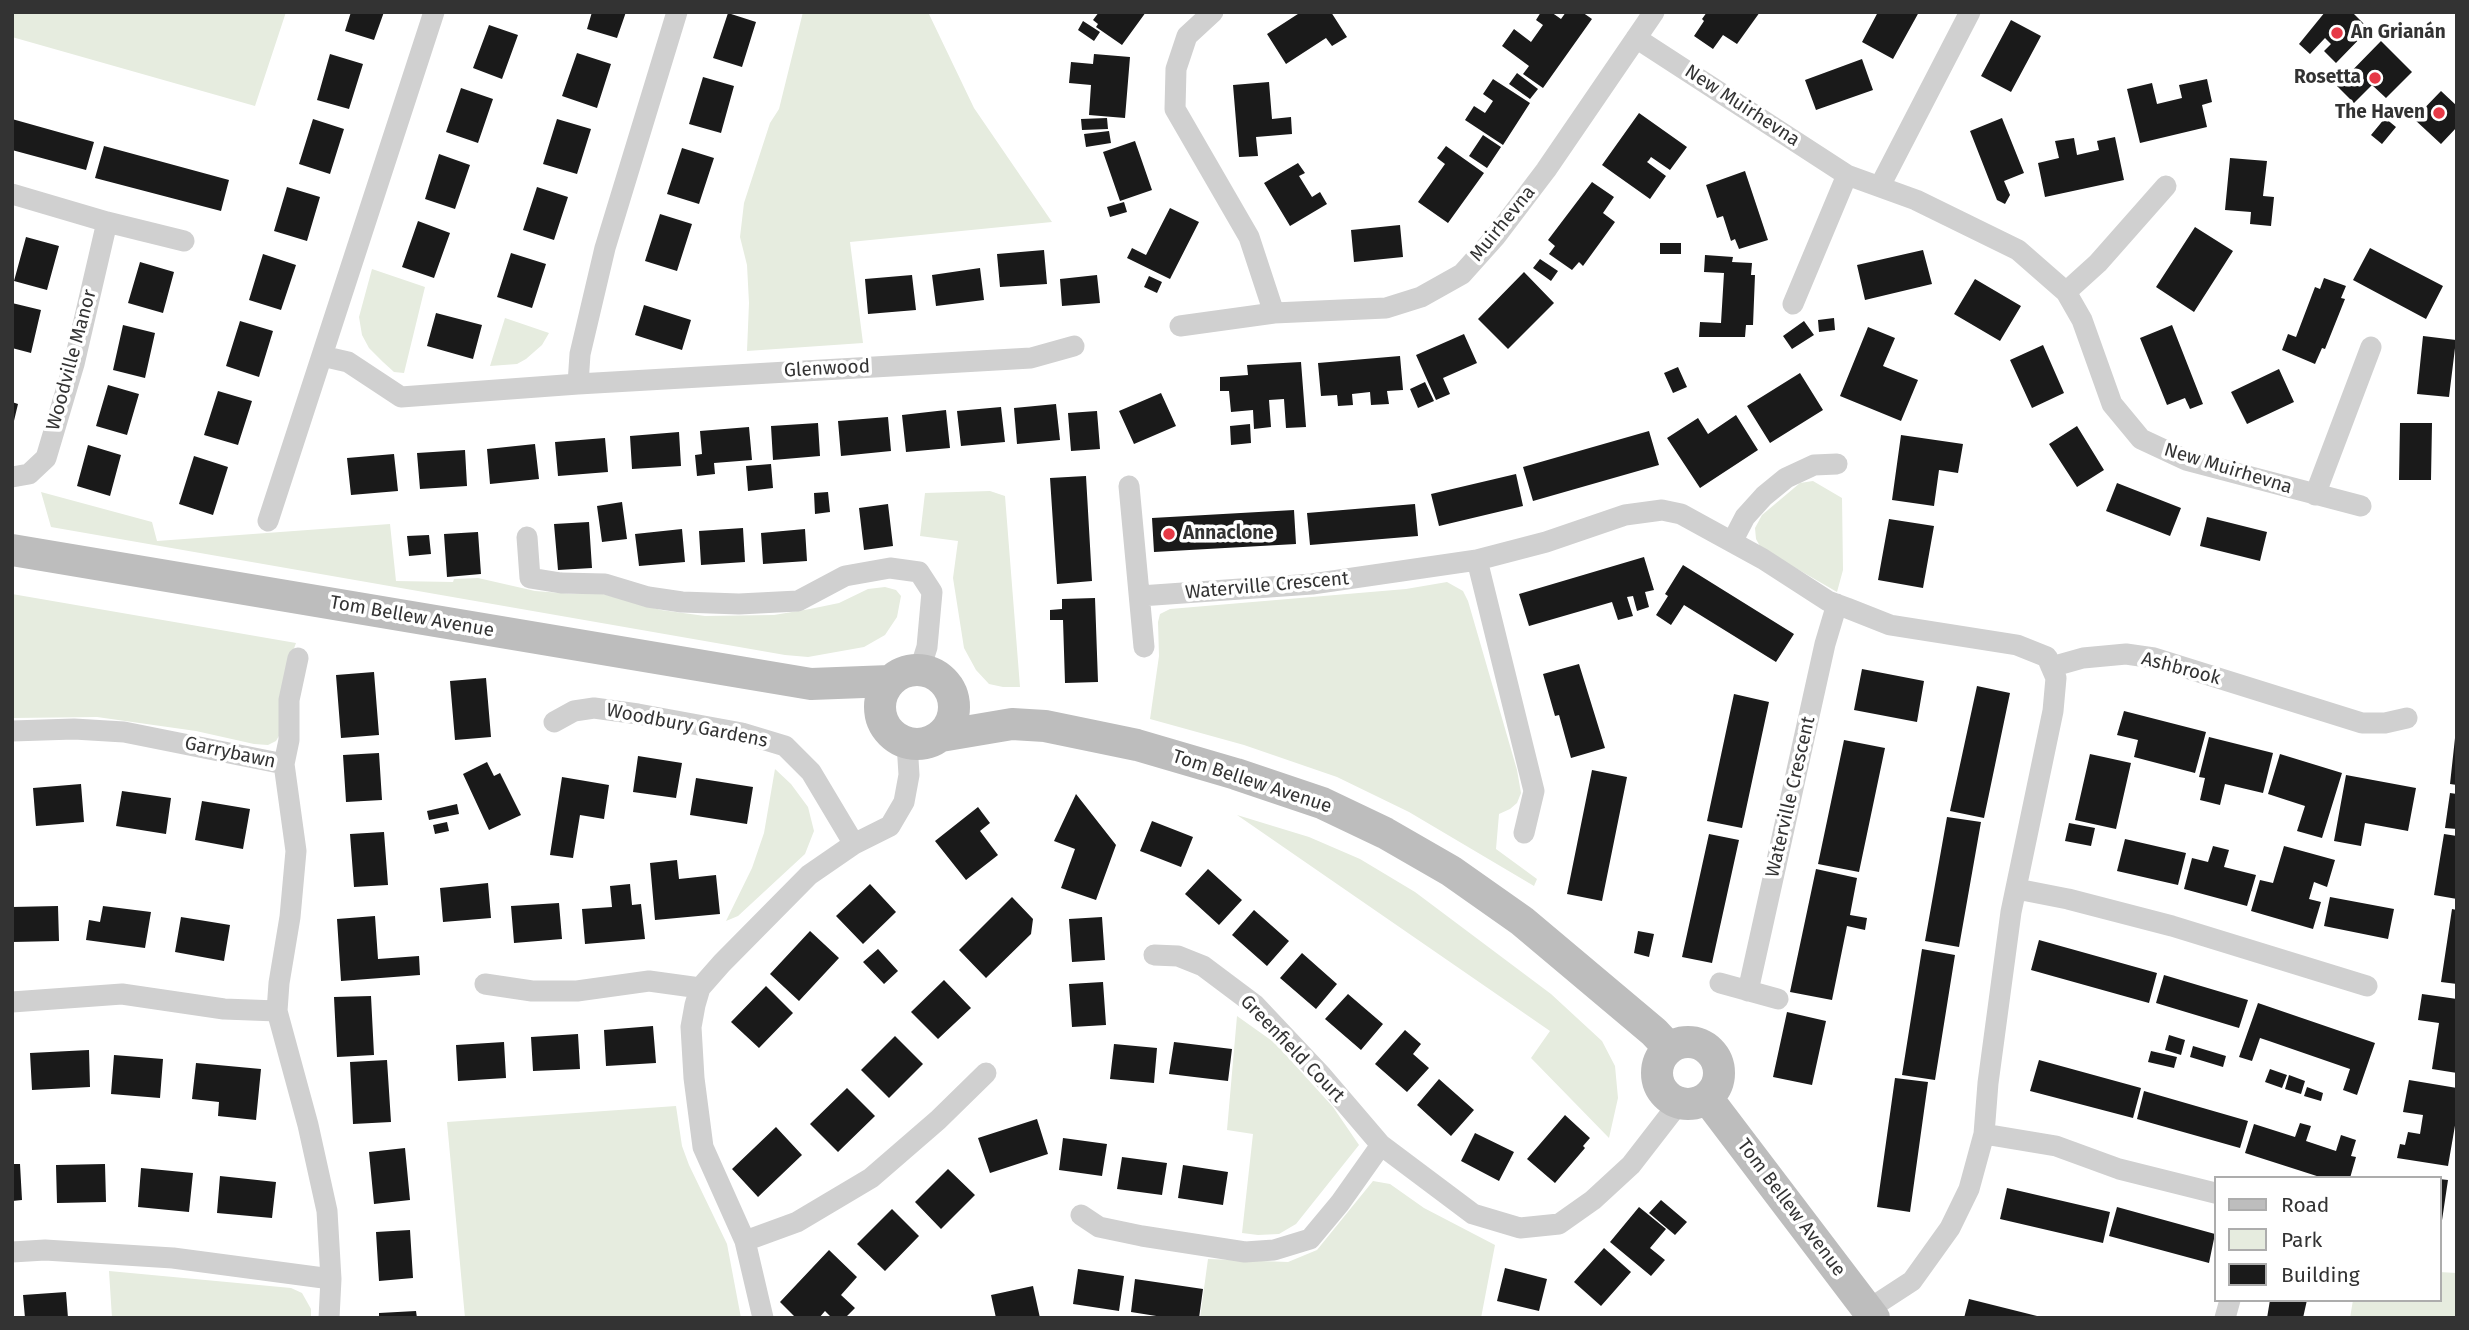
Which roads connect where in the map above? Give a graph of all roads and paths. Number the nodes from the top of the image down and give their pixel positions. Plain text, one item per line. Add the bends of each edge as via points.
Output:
1 (434, 12) edge
2 (677, 12) edge
3 (1213, 12) edge
4 (1654, 12) edge
5 (1970, 12) edge
6 (1636, 38) junction
7 (1847, 175) junction
8 (1880, 186) junction
9 (2166, 186) dead end
10 (12, 194) edge
11 (107, 222) junction
12 (184, 241) dead end
13 (2066, 292) junction
14 (1793, 304) dead end
15 (1274, 313) junction
16 (1180, 326) dead end
17 (1074, 345) dead end
18 (2371, 347) dead end
19 (322, 356) junction
20 (578, 384) junction
21 (1837, 464) dead end
22 (12, 477) edge
23 (1129, 486) dead end
24 (2315, 495) junction
25 (2361, 506) dead end
26 (268, 521) dead end
27 (527, 537) dead end
28 (1732, 542) junction
29 (12, 550) edge
30 (1477, 561) junction
31 (1140, 596) junction
32 (1837, 604) junction
33 (1144, 648) dead end
34 (298, 658) dead end
35 (2051, 667) junction
36 (920, 669) junction
37 (890, 681) junction
38 (811, 684) junction
39 (953, 696) junction
40 (882, 718) junction
41 (2407, 718) dead end
42 (554, 722) dead end
43 (1012, 724) junction
44 (12, 731) edge
45 (940, 736) junction
46 (908, 743) junction
47 (284, 764) junction
48 (1524, 833) dead end
49 (854, 844) junction
50 (2017, 890) junction
51 (1154, 955) dead end
52 (1720, 983) dead end
53 (485, 984) dead end
54 (2367, 986) dead end
55 (700, 988) junction
56 (1748, 990) junction
57 (1778, 999) dead end
58 (12, 1002) edge
59 (277, 1011) junction
60 (1669, 1048) junction
61 (986, 1073) dead end
62 (1693, 1101) junction
63 (1984, 1134) junction
64 (1381, 1145) junction
65 (2214, 1193) edge
66 (1081, 1215) dead end
67 (745, 1241) junction
68 (12, 1252) edge
69 (331, 1279) junction
70 (1872, 1314) edge
71 (329, 1318) edge
72 (763, 1318) edge

1 - 19 street
2 - 20 street via 605,248 580,354
3 - 15 street via 1187,36 1176,69 1175,109 1249,237
4 - 6 street, Muirhevna
5 - 8 street
6 - 7 street, New Muirhevna
6 - 15 street, Muirhevna via 1521,203 1462,274 1421,297 1386,308
7 - 8 street, New Muirhevna
7 - 14 street
8 - 13 street, New Muirhevna via 2018,250
9 - 13 street
10 - 11 street
11 - 12 street
11 - 22 street, Woodville Manor via 74,364 46,458 29,474
13 - 24 street, New Muirhevna via 2082,320 2112,404 2141,439 2186,460
15 - 16 street, Muirhevna
17 - 20 street, Glenwood via 1031,358
18 - 24 street, New Muirhevna
19 - 20 street, Glenwood via 348,362 401,397
19 - 26 street
21 - 28 street via 1814,465 1786,478 1745,517
23 - 31 street
24 - 25 street, New Muirhevna
27 - 36 street via 530,578 604,584 682,602 798,601 845,576 890,568 919,572 932,592 928,647
28 - 30 street, Waterville Crescent via 1681,514 1662,510 1625,515
28 - 32 street, Waterville Crescent
29 - 38 street, Tom Bellew Avenue
30 - 31 street, Waterville Crescent via 1312,584
30 - 48 street via 1534,791
31 - 33 street
32 - 35 street, Waterville Crescent via 1890,625 2017,645 2047,657
32 - 56 street, Waterville Crescent
34 - 47 street
35 - 41 street, Ashbrook via 2126,654 2154,658 2361,723
35 - 50 street via 2056,678 2053,711
36 - 37 street
36 - 39 street via 941,677
37 - 38 street, Tom Bellew Avenue
37 - 40 street via 880,700
38 - 40 street, Tom Bellew Avenue
39 - 43 street, Tom Bellew Avenue
39 - 45 street via 953,718
40 - 46 street via 897,739
42 - 49 street, Woodbury Gardens via 574,711 594,708 742,733 786,746 811,772
43 - 45 street, Tom Bellew Avenue
43 - 60 street, Tom Bellew Avenue via 1137,745 1224,770 1322,803 1385,833 1522,920
44 - 47 street, Garrybawn via 124,732
45 - 46 street via 919,745
46 - 49 street via 904,802 890,826
47 - 59 street, Garrybawn via 296,851
49 - 55 street via 809,875
50 - 54 street via 2172,926
50 - 63 street
51 - 64 street, Greenfield Court via 1202,966 1255,1005
52 - 56 street
53 - 55 street via 532,991 577,991 649,981
55 - 67 street via 691,1027 703,1147
56 - 57 street
58 - 59 street via 122,994 225,1009
59 - 69 street, Garrybawn via 327,1211
60 - 62 street, Tom Bellew Avenue via 1658,1064 1663,1092
60 - 62 street via 1686,1042 1704,1046 1720,1070 1715,1090
61 - 67 street via 871,1178 797,1222
62 - 64 street, Greenfield Court via 1593,1200 1559,1224 1520,1228 1473,1214
62 - 70 street, Tom Bellew Avenue
63 - 65 street via 2056,1146 2119,1169
63 - 70 street via 1969,1189 1951,1228 1912,1281
64 - 66 street via 1310,1239 1274,1250 1245,1252 1142,1236 1099,1227
67 - 72 street
68 - 69 street via 173,1258
69 - 71 street, Garrybawn

